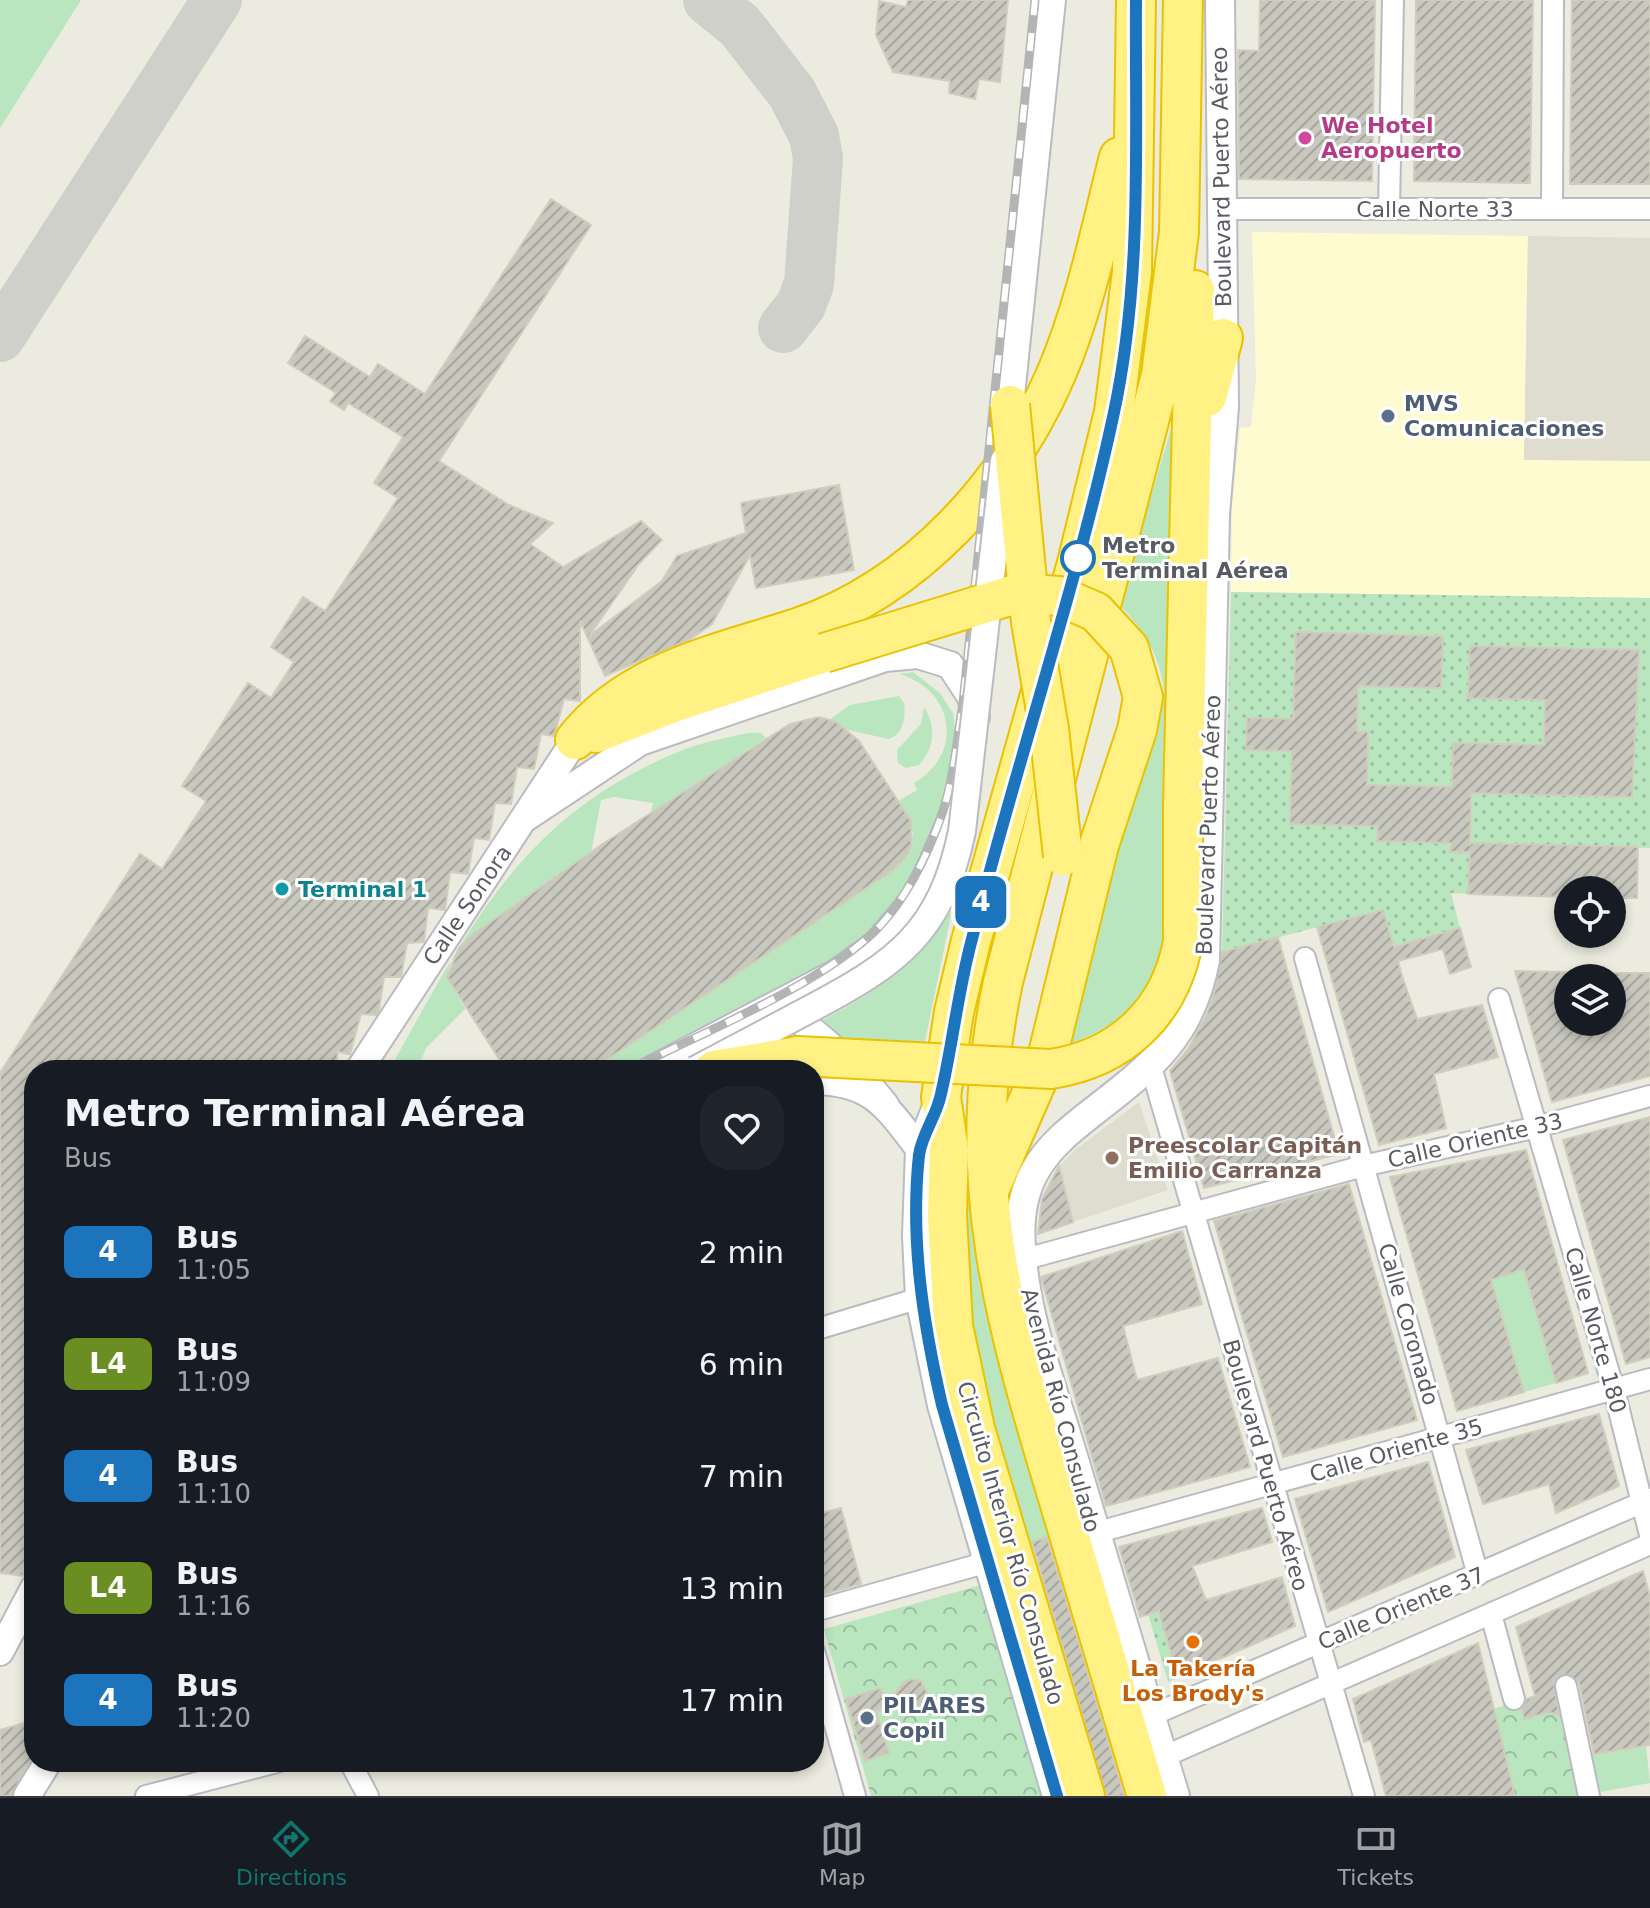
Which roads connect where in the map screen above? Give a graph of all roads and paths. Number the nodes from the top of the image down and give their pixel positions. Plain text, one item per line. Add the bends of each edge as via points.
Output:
1 (1052, 0) edge
2 (1136, 0) edge
3 (1183, 0) edge
4 (1220, 0) edge
5 (1393, 0) edge
6 (1553, 0) edge
7 (1135, 77) junction
8 (1182, 165) junction
9 (1389, 208) junction
10 (1220, 209) junction
11 (1552, 209) junction
12 (1650, 209) edge
13 (1223, 338) junction
14 (1010, 405) junction
15 (1190, 478) junction
16 (813, 640) junction
17 (575, 740) joint
18 (527, 817) junction
19 (1305, 958) dead end
20 (1499, 999) dead end
21 (777, 1005) junction
22 (366, 1060) edge
23 (670, 1060) edge
24 (714, 1060) edge
25 (774, 1060) edge
26 (1151, 1067) junction
27 (824, 1082) edge
28 (1029, 1093) junction
29 (1650, 1096) edge
30 (941, 1097) junction
31 (886, 1106) junction
32 (1537, 1127) junction
33 (920, 1150) junction
34 (1363, 1166) junction
35 (987, 1196) junction
36 (1194, 1210) junction
37 (1022, 1260) junction
38 (920, 1298) junction
39 (824, 1327) edge
40 (1650, 1379) edge
41 (1614, 1390) junction
42 (1441, 1436) junction
43 (1271, 1485) junction
44 (1646, 1500) edge
45 (1062, 1512) junction
46 (1095, 1533) junction
47 (1650, 1535) edge
48 (1650, 1544) edge
49 (988, 1562) junction
50 (1478, 1575) junction
51 (1110, 1582) junction
52 (24, 1601) edge
53 (24, 1606) edge
54 (824, 1608) edge
55 (1491, 1614) junction
56 (0, 1631) edge
57 (1318, 1644) junction
58 (0, 1652) edge
59 (1330, 1685) junction
60 (824, 1686) edge
61 (1566, 1686) dead end
62 (1514, 1699) dead end
63 (1150, 1716) junction
64 (1163, 1757) junction
65 (42, 1772) edge
66 (241, 1772) edge
67 (355, 1772) edge
68 (1052, 1779) edge
69 (157, 1795) edge
70 (27, 1796) edge
71 (368, 1796) edge
72 (855, 1796) edge
73 (1071, 1796) edge
74 (1085, 1796) edge
75 (1147, 1796) edge
76 (1175, 1796) edge
77 (1364, 1796) edge
78 (1589, 1796) edge

1 - 14 street
2 - 7 highway
3 - 8 highway
4 - 10 main road, Boulevard Puerto Aéreo
5 - 9 street
6 - 11 street
7 - 16 highway, bridge via 1096,254 1057,372 1026,431 994,480 951,530
7 - 30 highway via 1132,272 1114,412 971,941
8 - 15 highway via 1195,230
8 - 35 highway via 1175,281 1155,404 989,1045
9 - 10 street, Calle Norte 33
9 - 11 street, Calle Norte 33
10 - 13 main road, Boulevard Puerto Aéreo
11 - 12 street, Calle Norte 33
13 - 15 highway
13 - 26 main road, Boulevard Puerto Aéreo via 1214,528 1208,937 1196,997 1178,1034
14 - 24 street, bridge via 962,831 948,886 913,940 885,966
14 - 28 highway, bridge via 1031,622 1063,856 1059,946
15 - 25 highway, bridge via 1183,942 1179,962 1148,1022 1115,1048 1051,1069 798,1056
16 - 17 highway
16 - 28 highway, bridge via 1019,593 1059,596 1096,612 1129,648 1143,697 1137,730 1099,845 1047,1058
17 - 18 street, Calle Sonora
18 - 21 street via 616,757 665,732 885,658 918,655 950,665 964,683 976,715 972,752 963,793 919,894 891,931 859,959
18 - 22 street, Calle Sonora
19 - 34 street, Calle Coronado
20 - 32 street, Calle Norte 180
21 - 23 street
21 - 31 street via 839,1051
26 - 36 street, Boulevard Puerto Aéreo
26 - 37 main road, Avenida Río Consulado via 1072,1128 1043,1158 1022,1211
27 - 31 street via 858,1087
28 - 35 highway
29 - 32 street, Calle Oriente 33
30 - 33 main road
30 - 74 highway, Circuito Interior Río Consulado via 949,1150 949,1277 961,1372
31 - 33 street
32 - 34 street, Calle Oriente 33
32 - 41 street, Calle Norte 180
33 - 38 main road
34 - 36 street, Calle Oriente 33
34 - 42 street, Calle Coronado
35 - 45 highway via 1007,1323
36 - 37 street, Calle Oriente 33
36 - 43 street, Boulevard Puerto Aéreo
37 - 46 main road, Avenida Río Consulado via 1035,1327
38 - 39 street
38 - 49 main road via 942,1405
40 - 41 street, Calle Oriente 35
41 - 42 street, Calle Oriente 35
41 - 44 street, Calle Norte 180
42 - 43 street, Calle Oriente 35
42 - 50 street, Calle Coronado
43 - 46 street, Calle Oriente 35
43 - 57 street, Boulevard Puerto Aéreo
44 - 47 street, Calle Norte 180
44 - 50 street, Calle Oriente 37
45 - 51 highway
45 - 75 highway
46 - 51 main road, Avenida Río Consulado
48 - 55 street, Calle Oriente 37
49 - 54 street
49 - 68 main road
50 - 57 street, Calle Oriente 37
51 - 63 main road, Avenida Río Consulado
52 - 56 street
53 - 58 street
55 - 59 street, Calle Oriente 37
55 - 62 street
57 - 59 street, Boulevard Puerto Aéreo
57 - 63 street, Calle Oriente 37
59 - 64 street, Calle Oriente 37
59 - 77 street, Boulevard Puerto Aéreo
60 - 72 street
61 - 78 street
63 - 64 main road, Avenida Río Consulado
64 - 76 main road, Avenida Río Consulado
65 - 70 street
66 - 69 street
67 - 71 street
68 - 73 highway

